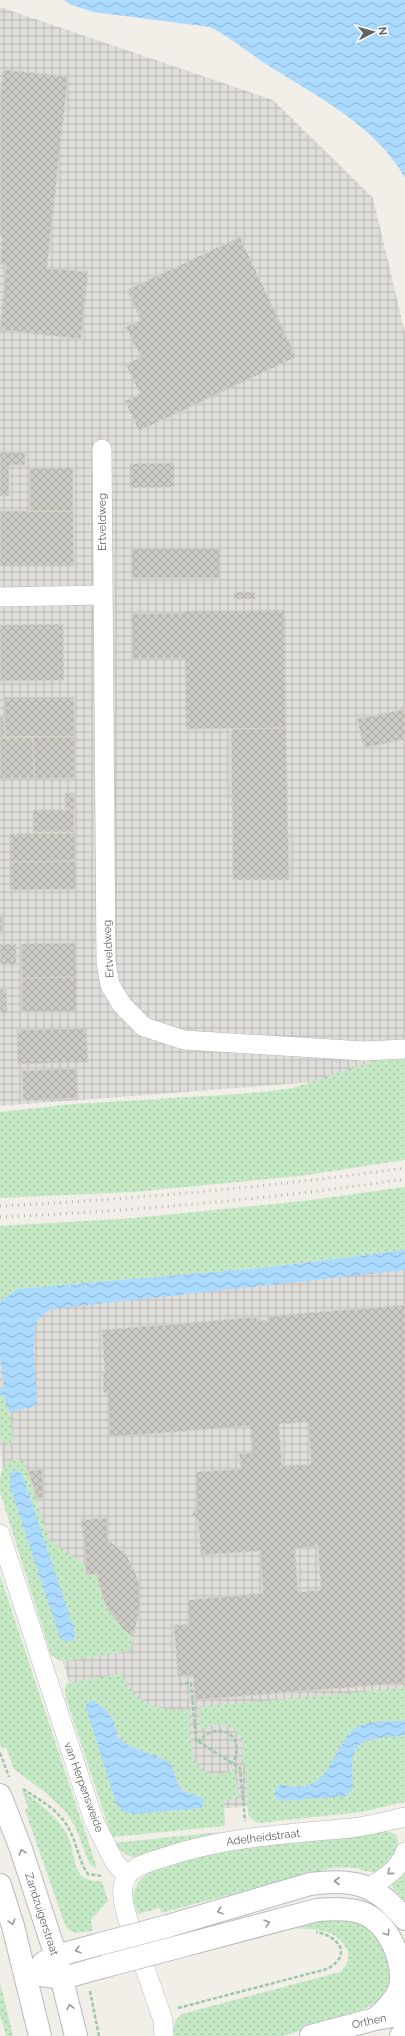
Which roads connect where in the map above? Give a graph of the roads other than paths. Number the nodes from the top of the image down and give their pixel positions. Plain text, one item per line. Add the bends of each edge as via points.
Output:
1 (102, 449) dead end
2 (103, 595) junction
3 (0, 597) edge
4 (405, 1049) edge
5 (0, 1534) edge
6 (0, 1795) edge
7 (405, 1817) edge
8 (405, 1852) edge
9 (127, 1876) junction
10 (0, 1885) edge
11 (370, 1888) junction
12 (405, 1919) edge
13 (56, 1956) junction
14 (26, 1973) junction
15 (63, 1978) junction
16 (405, 2014) edge
17 (375, 2019) junction
18 (405, 2035) edge
19 (40, 2036) edge
20 (76, 2036) edge
21 (164, 2036) edge
22 (311, 2036) edge
23 (401, 2036) edge

1 - 2 street, Ertveldweg
2 - 3 street
2 - 4 street, Ertveldweg via 106,962 110,985 122,1005 144,1027 184,1040 364,1051
5 - 9 street, van Herpensweide via 94,1821 114,1861
13 -> 6 main road, Zandzuigerstraat via 21,1849
7 - 9 street, Adelheidstraat via 352,1827 246,1838 181,1852 134,1869
8 -> 11 street via 402,1861 392,1872
9 - 21 street via 122,1888 127,1917 163,2020
10 -> 14 main road
11 - 12 main road via 381,1894
11 -> 13 main road, bridge via 350,1882 310,1884
13 - 14 main road
13 - 15 main road, Zandzuigerstraat
14 - 15 main road
14 - 19 main road
15 -> 17 main road, bridge via 317,1910 361,1912 382,1926 389,1935 402,1970 396,1996 389,2008
20 -> 15 main road, Zandzuigerstraat
16 - 17 main road, Orthen
17 - 22 main road, Orthen
18 - 23 main road

